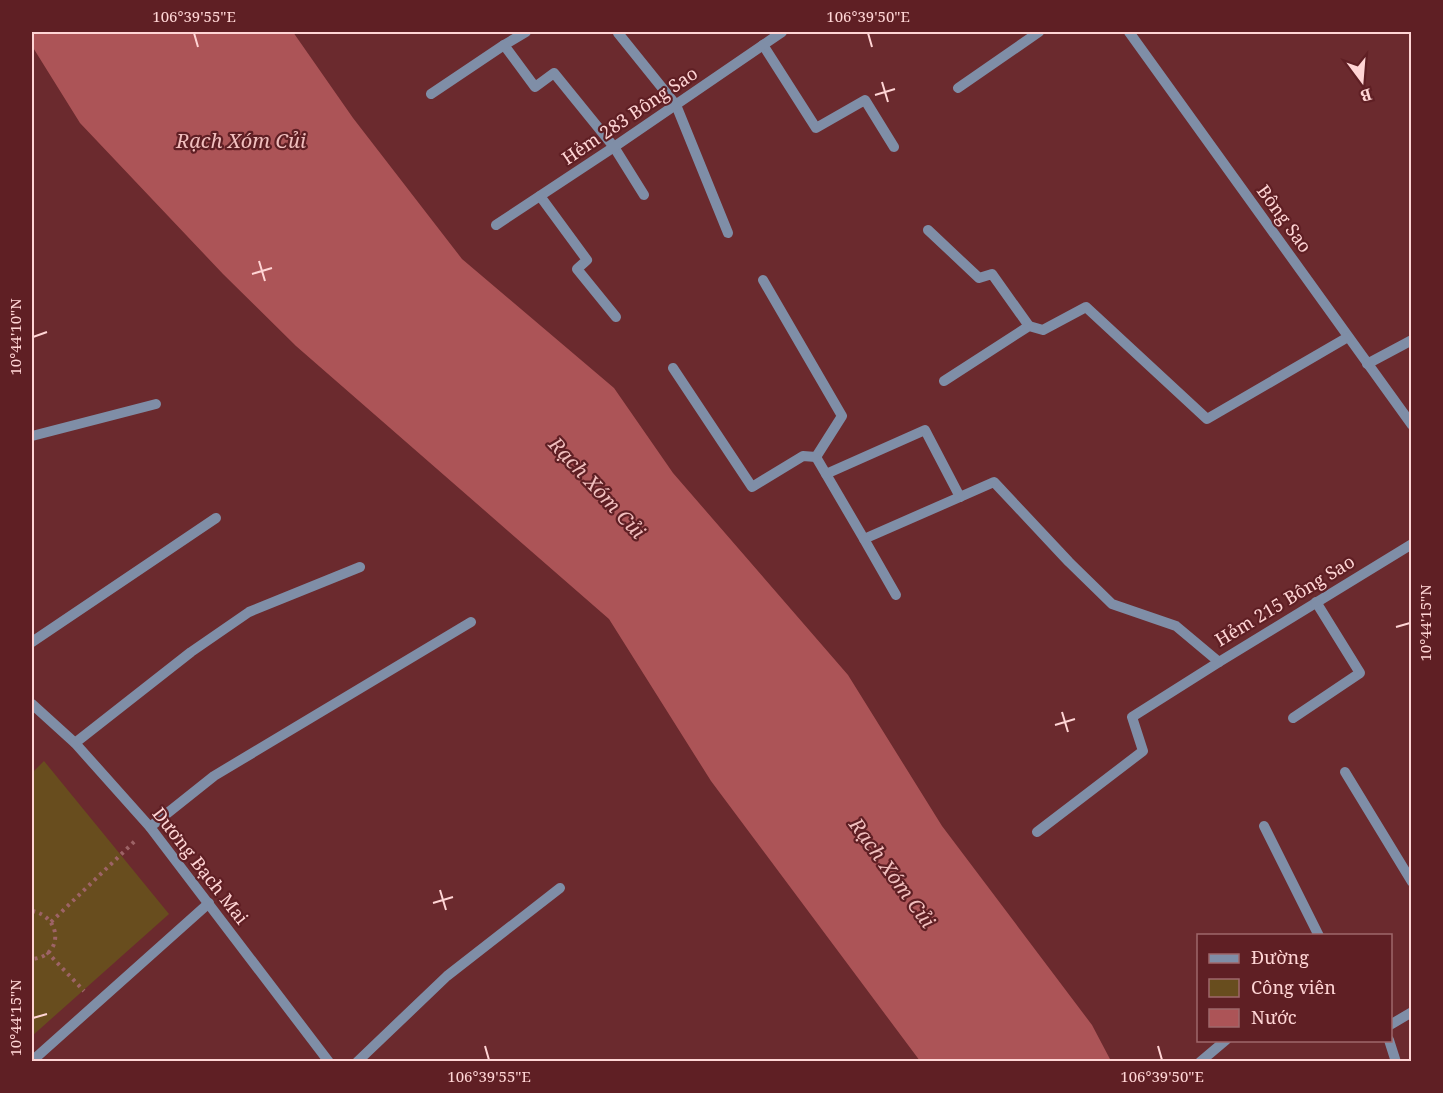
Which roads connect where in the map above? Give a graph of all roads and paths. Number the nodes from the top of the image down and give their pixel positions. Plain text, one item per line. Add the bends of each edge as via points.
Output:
1 (526, 32) edge
2 (782, 32) edge
3 (1039, 32) edge
4 (1129, 32) edge
5 (618, 33) dead end
6 (504, 45) junction
7 (763, 45) junction
8 (958, 88) dead end
9 (431, 94) dead end
10 (676, 105) junction
11 (614, 147) junction
12 (894, 147) dead end
13 (644, 195) dead end
14 (540, 196) junction
15 (496, 225) dead end
16 (928, 230) dead end
17 (728, 232) dead end
18 (763, 280) dead end
19 (616, 317) dead end
20 (1029, 326) junction
21 (1348, 337) junction
22 (1412, 340) edge
23 (1367, 364) junction
24 (673, 368) dead end
25 (944, 381) dead end
26 (156, 404) dead end
27 (1412, 425) edge
28 (32, 436) edge
29 (816, 457) junction
30 (826, 474) junction
31 (960, 497) junction
32 (216, 518) dead end
33 (864, 539) junction
34 (1412, 544) edge
35 (360, 567) dead end
36 (896, 595) dead end
37 (1316, 602) junction
38 (471, 622) dead end
39 (32, 642) edge
40 (1219, 662) junction
41 (32, 704) edge
42 (1293, 718) dead end
43 (75, 743) junction
44 (1345, 772) dead end
45 (1264, 826) dead end
46 (150, 827) junction
47 (1037, 832) dead end
48 (1412, 882) edge
49 (560, 888) dead end
50 (209, 903) junction
51 (32, 911) edge
52 (51, 922) junction
53 (1318, 934) edge
54 (47, 952) junction
55 (32, 959) edge
56 (95, 1002) junction
57 (1412, 1012) edge
58 (1392, 1024) edge
59 (1225, 1042) edge
60 (1389, 1042) edge
61 (32, 1061) edge
62 (329, 1062) edge
63 (357, 1062) edge
64 (1200, 1062) edge
65 (1396, 1062) edge

1 - 6 street
2 - 7 street, Hẻm 283 Bông Sao
3 - 8 street
4 - 21 street, Bông Sao
5 - 10 street
6 - 9 street
6 - 11 street via 535,87 554,73
7 - 10 street, Hẻm 283 Bông Sao
7 - 12 street via 816,128 865,100
10 - 11 street, Hẻm 283 Bông Sao
10 - 17 street
11 - 13 street
11 - 14 street, Hẻm 283 Bông Sao
14 - 15 street, Hẻm 283 Bông Sao
14 - 19 street via 587,260 577,269
16 - 20 street via 979,278 992,274
18 - 29 street via 842,416
20 - 21 street via 1043,330 1086,307 1207,419
20 - 25 street
21 - 23 street, Bông Sao
22 - 23 street
23 - 27 street, Bông Sao
24 - 29 street via 752,487 803,456
26 - 28 street
29 - 30 street
30 - 31 street via 925,430
30 - 33 street
31 - 33 street, Hẻm 215 Bông Sao
31 - 40 street, Hẻm 215 Bông Sao via 994,482 1112,604 1176,626
32 - 39 street
33 - 36 street
34 - 37 street, Hẻm 215 Bông Sao
35 - 43 street via 249,612
37 - 40 street, Hẻm 215 Bông Sao
37 - 42 street via 1360,673
38 - 46 street via 214,776
40 - 47 street via 1132,717 1143,751
41 - 43 street, Dương Bạch Mai
43 - 46 street, Dương Bạch Mai
44 - 48 street
45 - 53 street
46 - 50 street, Dương Bạch Mai
46 - 52 path
49 - 63 street via 447,976
50 - 56 street
50 - 62 street, Dương Bạch Mai
51 - 52 path
52 - 54 path via 54,944
54 - 55 path
54 - 56 path
56 - 61 street
57 - 58 street
59 - 64 street
60 - 65 street

